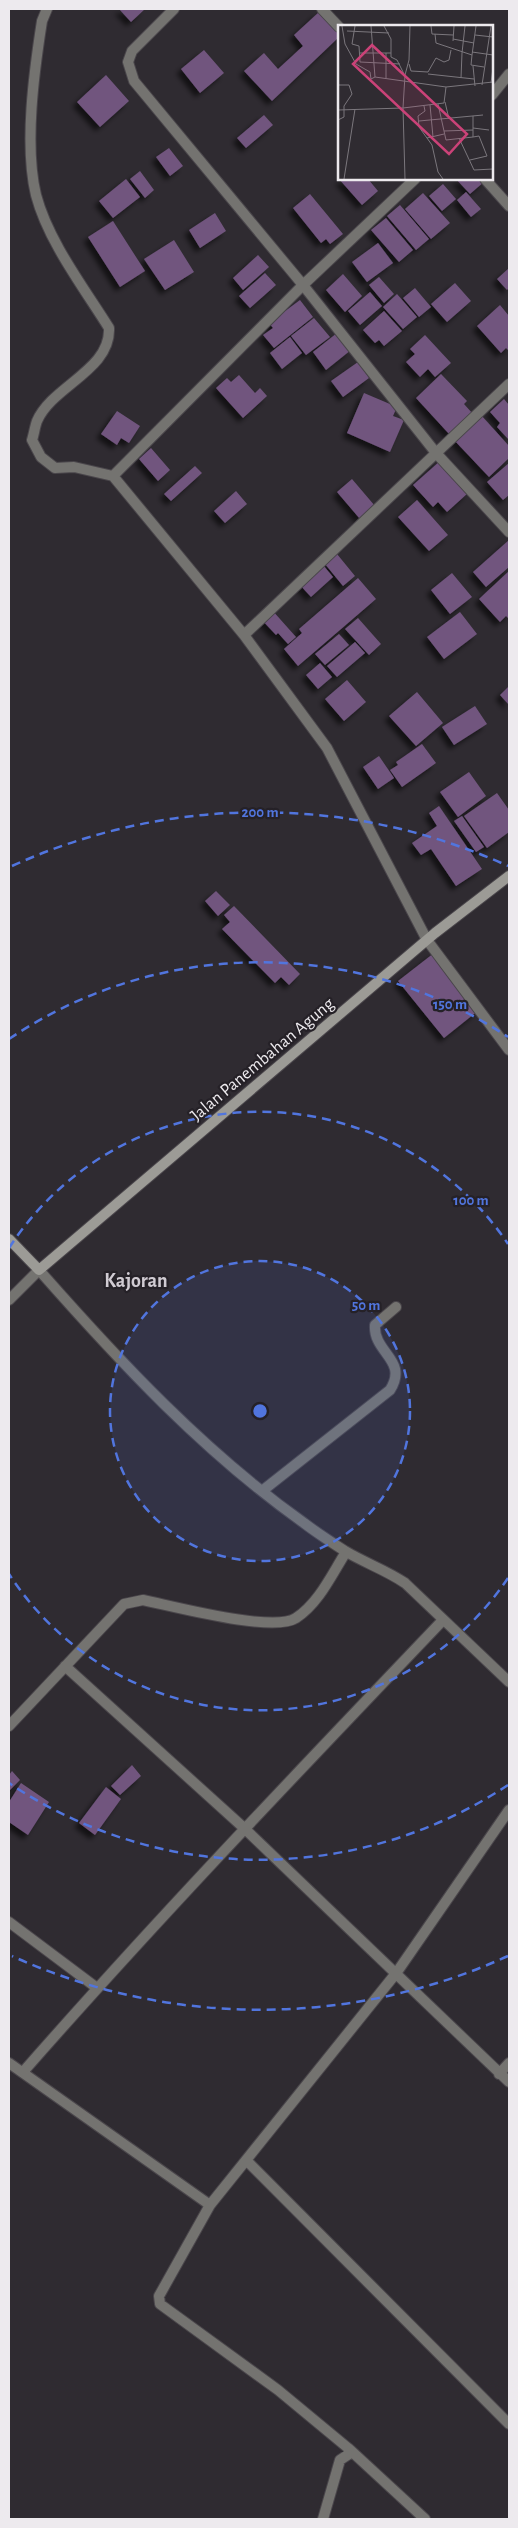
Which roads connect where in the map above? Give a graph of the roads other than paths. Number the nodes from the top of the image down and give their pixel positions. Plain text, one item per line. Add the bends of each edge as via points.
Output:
1 (47, 9) edge
2 (174, 9) edge
3 (322, 9) edge
4 (338, 26) edge
5 (509, 74) edge
6 (493, 94) edge
7 (414, 180) edge
8 (486, 180) edge
9 (509, 206) edge
10 (303, 286) junction
11 (509, 384) edge
12 (436, 453) junction
13 (113, 476) junction
14 (509, 532) edge
15 (244, 635) junction
16 (509, 876) edge
17 (431, 937) junction
18 (509, 1050) edge
19 (9, 1239) edge
20 (39, 1270) junction
21 (9, 1300) edge
22 (396, 1307) dead end
23 (262, 1492) junction
24 (346, 1552) junction
25 (443, 1620) junction
26 (65, 1666) junction
27 (509, 1682) edge
28 (9, 1726) edge
29 (509, 1810) edge
30 (244, 1828) junction
31 (9, 1922) edge
32 (397, 1972) junction
33 (97, 1988) junction
34 (9, 2063) edge
35 (509, 2063) edge
36 (23, 2072) junction
37 (499, 2074) junction
38 (509, 2082) edge
39 (246, 2160) junction
40 (210, 2205) junction
41 (509, 2424) edge
42 (352, 2452) junction
43 (323, 2519) edge
44 (425, 2519) edge

1 - 13 street via 42,21 31,113 36,196 51,233 108,328 109,339 96,361 47,406 37,420 32,440 41,457 55,468 74,468
2 - 10 street via 132,51 128,62 134,81
3 - 4 street
5 - 6 street
7 - 10 street
8 - 9 street
10 - 12 street
10 - 13 street
11 - 12 street
12 - 14 street
12 - 15 street
13 - 15 street
15 - 17 street via 327,748
16 - 17 street, Jalan Panembahan Agung
17 - 18 street
17 - 20 street, Jalan Panembahan Agung
19 - 20 street
20 - 21 street
20 - 23 street via 107,1347 193,1434
22 - 23 street via 375,1325 376,1337 397,1370 397,1378 390,1390
23 - 24 street
24 - 25 street via 399,1579
24 - 26 street via 314,1602 289,1622 260,1623 136,1600 118,1608
25 - 27 street
25 - 30 street
26 - 28 street
26 - 30 street
29 - 32 street
30 - 32 street
30 - 33 street
31 - 33 street
32 - 37 street
32 - 39 street
33 - 36 street
34 - 36 street
35 - 37 street
36 - 40 street
37 - 38 street
39 - 40 street
39 - 41 street
40 - 42 street via 162,2288 160,2304 278,2390
42 - 43 street via 340,2460
42 - 44 street

